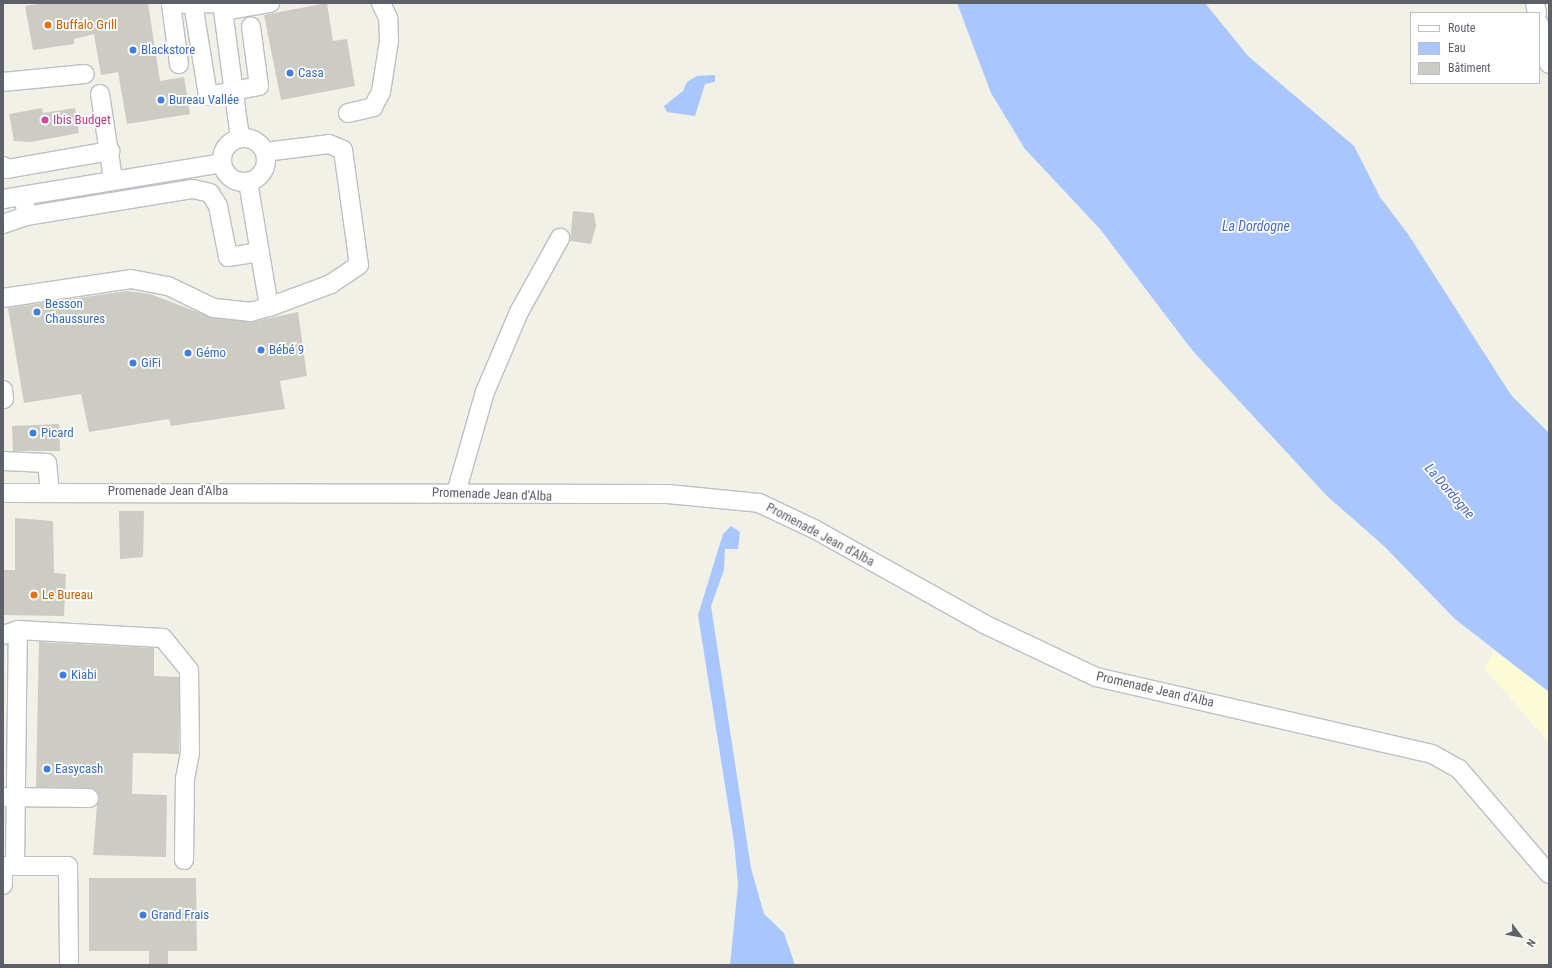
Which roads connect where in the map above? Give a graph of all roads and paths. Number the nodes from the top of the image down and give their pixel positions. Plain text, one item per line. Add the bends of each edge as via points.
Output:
1 (171, 3) edge
2 (193, 3) edge
3 (270, 3) edge
4 (381, 3) edge
5 (223, 6) edge
6 (251, 27) dead end
7 (1540, 28) edge
8 (254, 53) junction
9 (229, 56) junction
10 (179, 64) dead end
11 (1549, 64) edge
12 (85, 74) dead end
13 (3, 82) edge
14 (236, 91) junction
15 (100, 94) dead end
16 (348, 113) dead end
17 (240, 138) junction
18 (110, 151) junction
19 (265, 152) junction
20 (222, 163) junction
21 (3, 166) edge
22 (113, 179) junction
23 (248, 182) junction
24 (25, 195) junction
25 (3, 199) edge
26 (26, 216) junction
27 (3, 224) edge
28 (560, 238) dead end
29 (260, 252) junction
30 (3, 298) edge
31 (268, 307) junction
32 (3, 461) edge
33 (50, 492) junction
34 (3, 493) edge
35 (456, 493) junction
36 (10, 632) edge
37 (9, 798) edge
38 (89, 798) dead end
39 (184, 860) dead end
40 (7, 866) edge
41 (1549, 874) edge
42 (3, 885) edge
43 (69, 965) edge

1 - 2 street
1 - 10 street
2 - 5 street
2 - 14 street via 208,96
3 - 5 street
4 - 16 street via 388,18 389,41 381,92 373,107
5 - 9 street
6 - 8 street
7 - 11 street
8 - 9 street
8 - 14 street via 259,86
9 - 14 street
12 - 13 street
14 - 17 street
15 - 18 street
17 - 19 street via 255,141
17 - 20 street via 224,150
18 - 21 street via 7,169
18 - 22 street
19 - 23 street via 261,174
19 - 31 street via 329,144 343,150 359,265 331,284
20 - 22 street
20 - 23 street via 234,180
22 - 24 street
23 - 29 street
24 - 25 street
24 - 26 street
26 - 27 street
26 - 29 street via 193,189 210,193 218,206 228,257
28 - 35 street via 519,312 485,392
29 - 31 street
30 - 31 street via 131,279 168,286 214,308 250,312
32 - 33 street via 48,463
33 - 34 street, Promenade Jean d'Alba
33 - 35 street, Promenade Jean d'Alba
35 - 41 street, Promenade Jean d'Alba via 518,496 668,494 759,503 816,530 984,624 1096,677 1432,754 1463,774
36 - 37 street
36 - 39 street via 163,638 189,670 190,753 185,778
37 - 38 street
37 - 40 street
40 - 42 street
40 - 43 street via 68,866

